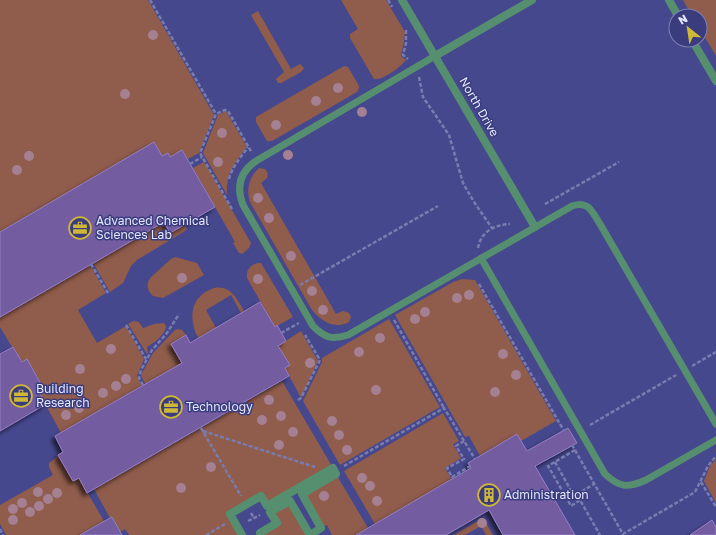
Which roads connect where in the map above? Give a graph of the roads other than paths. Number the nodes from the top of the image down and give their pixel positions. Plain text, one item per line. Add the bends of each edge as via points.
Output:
1 (402, 0) edge
2 (532, 0) edge
3 (697, 48) edge
4 (435, 56) junction
5 (716, 81) edge
6 (535, 227) junction
7 (481, 258) junction
8 (716, 424) edge
9 (716, 440) edge
10 (242, 535) edge
11 (261, 535) edge

1 - 4 street, North Drive
2 - 4 street
3 - 5 street
4 - 6 street, North Drive
4 - 7 lane via 256,161 247,168 240,181 241,201 313,326 328,338 348,335
6 - 7 lane
6 - 8 lane via 572,206 588,206
7 - 9 lane via 605,474 613,482 623,486 635,485
10 - 11 street via 230,514 261,496 267,506 333,468 336,474 302,494 321,528 310,535 290,501 270,512 277,523 260,533

